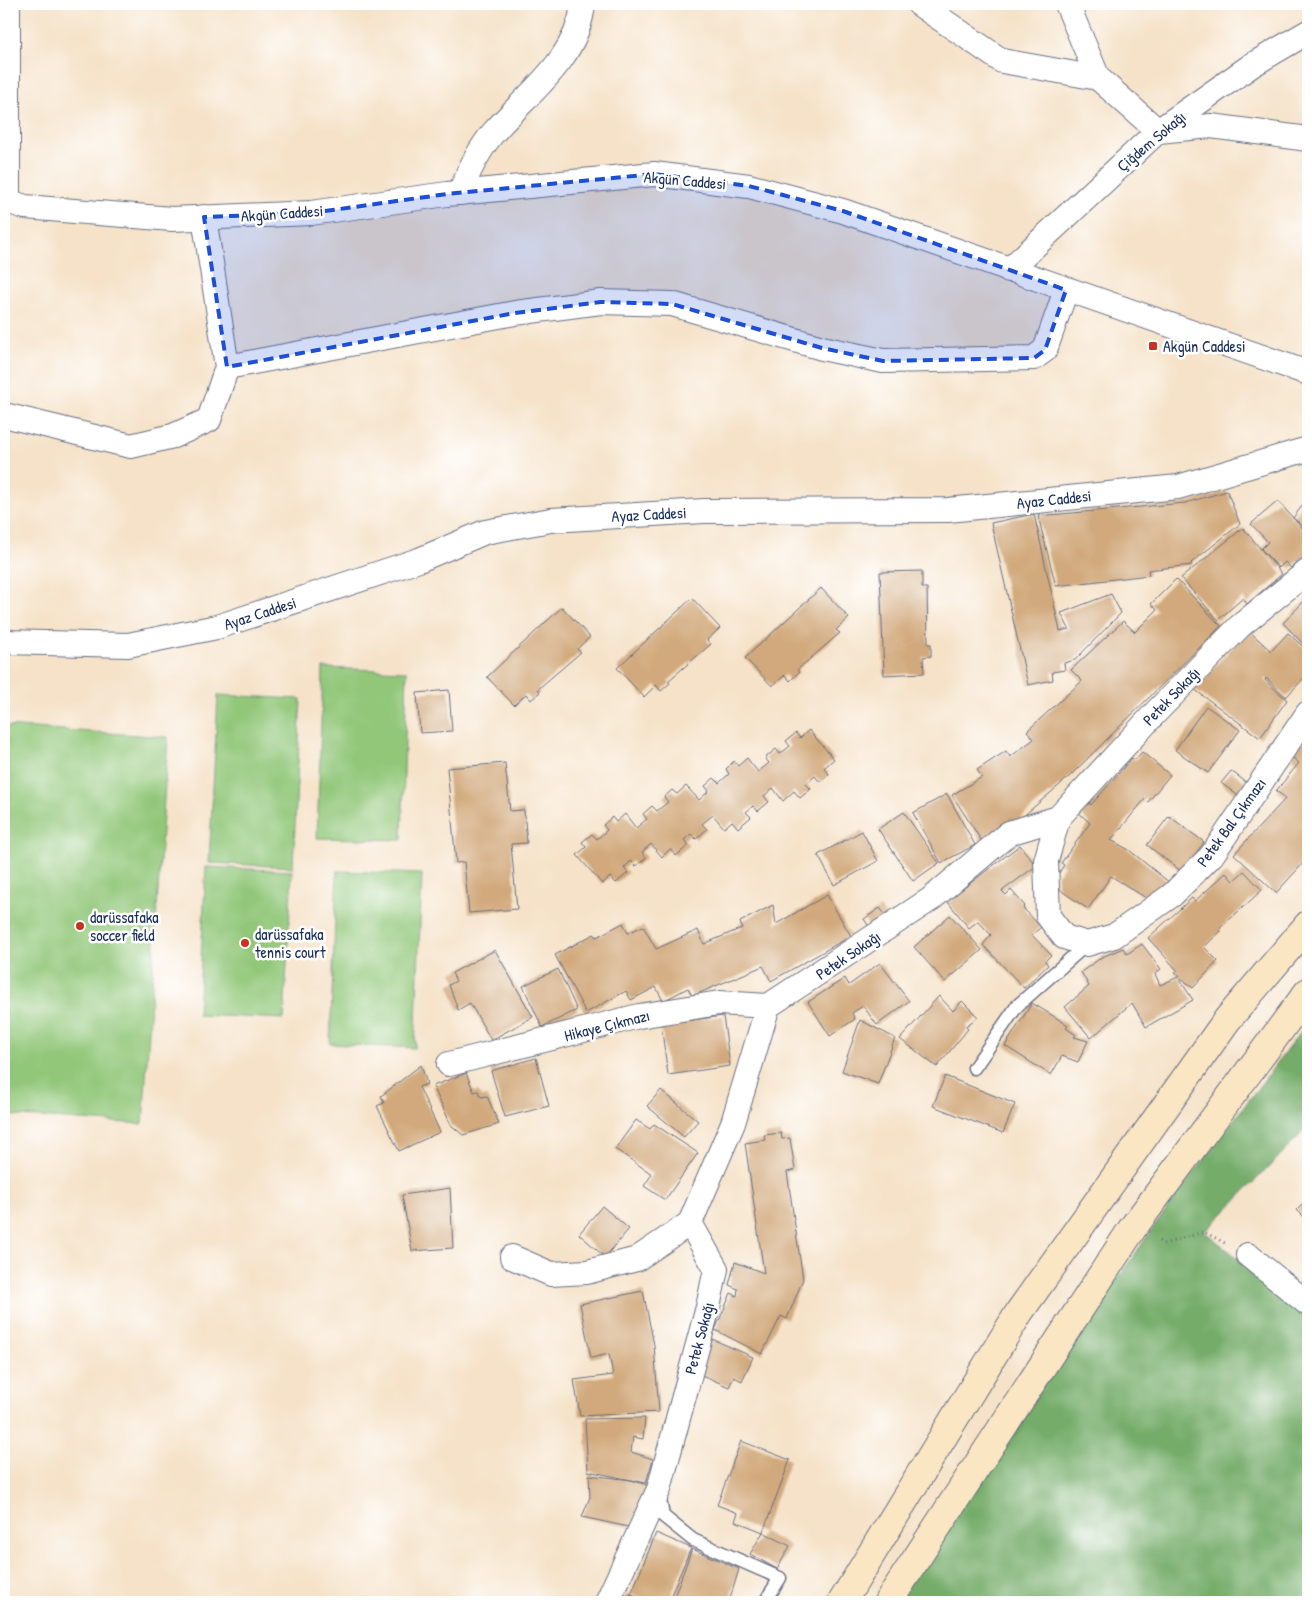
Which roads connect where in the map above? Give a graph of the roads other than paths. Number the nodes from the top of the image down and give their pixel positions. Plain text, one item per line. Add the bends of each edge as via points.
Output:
1 (8, 4) edge
2 (583, 4) edge
3 (919, 4) edge
4 (1067, 4) edge
5 (1308, 32) edge
6 (1098, 78) junction
7 (1158, 131) junction
8 (1308, 139) edge
9 (460, 193) junction
10 (6, 201) edge
11 (204, 217) junction
12 (1009, 270) junction
13 (1066, 290) junction
14 (227, 368) junction
15 (1308, 373) edge
16 (4, 415) edge
17 (1308, 449) edge
18 (1308, 571) edge
19 (4, 642) edge
20 (1308, 713) edge
21 (1058, 818) junction
22 (1308, 925) edge
23 (1087, 944) junction
24 (1308, 992) edge
25 (768, 1006) junction
26 (449, 1064) dead end
27 (974, 1068) dead end
28 (690, 1224) junction
29 (1248, 1255) road end
30 (512, 1257) dead end
31 (1308, 1304) edge
32 (659, 1489) junction
33 (607, 1602) edge
34 (765, 1602) edge
35 (842, 1602) edge
36 (888, 1602) edge

1 - 10 street
2 - 9 street via 581,22 570,44 549,76 492,134 470,168
3 - 6 street via 1002,61
4 - 6 street
5 - 7 street, Çiğdem Sokağı via 1252,65
6 - 7 street
7 - 8 street via 1211,126
7 - 12 street, Çiğdem Sokağı
9 - 11 street, Akgün Caddesi via 311,213
9 - 12 street, Akgün Caddesi via 654,174 749,186 843,211
10 - 11 street, Akgün Caddesi via 25,207 152,217
11 - 14 street
12 - 13 street, Akgün Caddesi
13 - 14 street via 1044,350 1034,358 883,361 822,348 672,304 602,302 515,313
13 - 15 street, Akgün Caddesi
14 - 16 street via 209,420 173,436 131,446
17 - 19 street, Ayaz Caddesi via 1178,487 958,509 704,512 551,520 485,532 419,560 217,627 128,645
18 - 21 street, Petek Sokağı via 1240,626
20 - 23 street, Petek Bal Çıkmazı via 1212,855 1172,895 1143,916 1114,936
21 - 23 street via 1046,861 1048,916 1064,937
21 - 25 street, Petek Sokağı via 1009,833 930,899
22 - 35 main road via 1226,1020 1020,1311
23 - 27 lane via 1017,1006
24 - 36 main road via 1132,1229
25 - 26 street, Hikaye Çıkmazı via 719,1003 639,1016
25 - 28 street via 733,1123
28 - 30 street via 637,1260 587,1272 551,1274
28 - 32 street, Petek Sokağı via 716,1269
29 - 31 street
32 - 33 street, Petek Sokağı
32 - 34 lane via 663,1516 693,1540 780,1578

